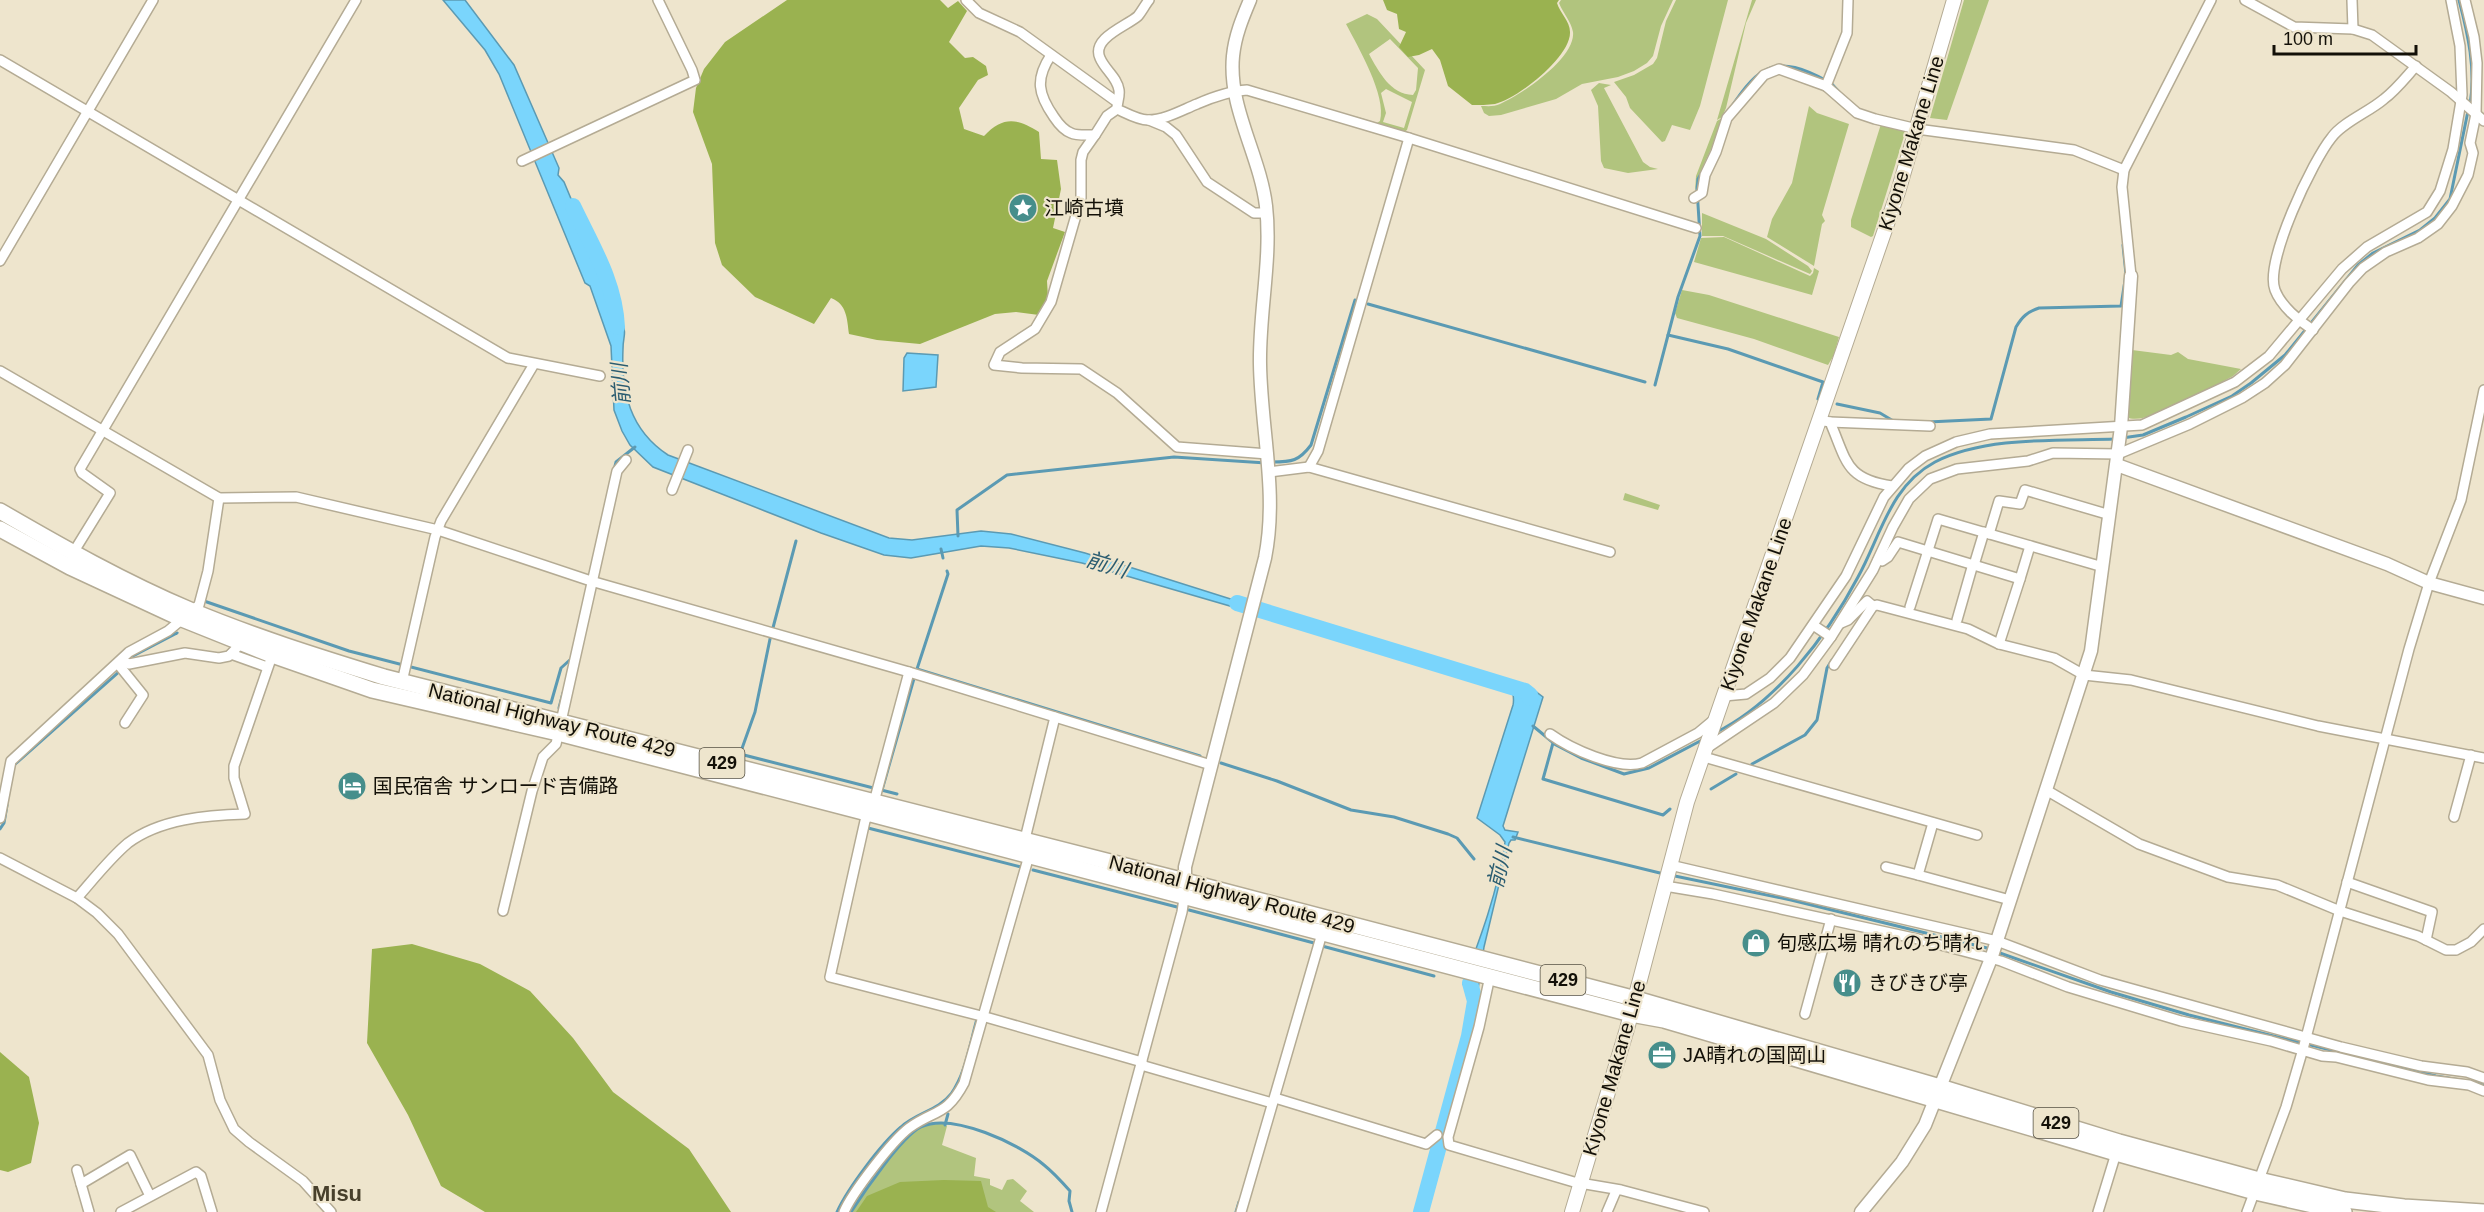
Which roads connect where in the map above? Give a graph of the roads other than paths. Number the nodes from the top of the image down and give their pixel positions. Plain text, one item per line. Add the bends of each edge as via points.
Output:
1 (153, 0) edge
2 (356, 0) edge
3 (658, 0) edge
4 (966, 0) edge
5 (1149, 0) edge
6 (1250, 0) edge
7 (1848, 0) edge
8 (1954, 0) edge
9 (2211, 0) edge
10 (2245, 0) edge
11 (2352, 0) edge
12 (2451, 0) edge
13 (2465, 0) edge
14 (2353, 29) junction
15 (1051, 55) junction
16 (0, 60) edge
17 (2416, 66) junction
18 (1827, 83) junction
19 (1234, 91) junction
20 (1117, 105) junction
21 (2471, 110) edge
22 (88, 112) junction
23 (1149, 120) junction
24 (1917, 129) junction
25 (1095, 135) junction
26 (1409, 138) junction
27 (524, 160) dead end
28 (2124, 170) junction
29 (1697, 197) dead end
30 (239, 200) junction
31 (1267, 213) junction
32 (1696, 228) dead end
33 (0, 261) edge
34 (2131, 276) joint
35 (2307, 326) junction
36 (534, 364) junction
37 (0, 371) edge
38 (600, 376) dead end
39 (2484, 390) edge
40 (1825, 421) junction
41 (1930, 426) dead end
42 (2121, 430) junction
43 (102, 432) junction
44 (687, 451) dead end
45 (2118, 455) junction
46 (626, 460) dead end
47 (1268, 463) junction
48 (1309, 467) junction
49 (1892, 486) junction
50 (672, 488) dead end
51 (219, 498) junction
52 (0, 511) edge
53 (2110, 515) junction
54 (0, 529) edge
55 (438, 530) junction
56 (1987, 533) junction
57 (2030, 546) junction
58 (1928, 550) junction
59 (1610, 552) dead end
60 (66, 554) junction
61 (1878, 560) junction
62 (1973, 565) junction
63 (2103, 567) junction
64 (2020, 579) junction
65 (590, 581) junction
66 (2429, 584) junction
67 (2484, 598) edge
68 (1871, 605) junction
69 (1910, 607) dead end
70 (187, 615) junction
71 (1957, 620) dead end
72 (1839, 624) junction
73 (1816, 627) junction
74 (1829, 636) junction
75 (2000, 642) junction
76 (241, 643) junction
77 (272, 654) junction
78 (119, 663) junction
79 (1834, 665) dead end
80 (404, 672) junction
81 (913, 673) junction
82 (2084, 675) junction
83 (1724, 696) junction
84 (1055, 717) junction
85 (1716, 719) junction
86 (125, 723) dead end
87 (559, 728) junction
88 (1550, 734) dead end
89 (2385, 740) junction
90 (1706, 750) junction
91 (2471, 755) junction
92 (2484, 758) edge
93 (1212, 765) junction
94 (2046, 790) junction
95 (874, 798) junction
96 (2454, 817) dead end
97 (0, 818) edge
98 (1933, 823) junction
99 (1977, 835) dead end
100 (1027, 848) junction
101 (0, 858) edge
102 (1886, 867) dead end
103 (1667, 875) junction
104 (1918, 875) junction
105 (2347, 882) junction
106 (1185, 888) junction
107 (77, 898) junction
108 (2010, 900) junction
109 (503, 911) dead end
110 (2340, 911) junction
111 (1831, 919) junction
112 (1324, 925) junction
113 (2484, 929) edge
114 (2426, 940) junction
115 (1994, 950) junction
116 (1488, 971) junction
117 (1636, 999) junction
118 (1631, 1014) junction
119 (1805, 1014) dead end
120 (984, 1017) junction
121 (2306, 1037) junction
122 (2303, 1050) junction
123 (1142, 1064) junction
124 (2484, 1078) edge
125 (2484, 1091) edge
126 (1937, 1094) junction
127 (1274, 1100) junction
128 (1437, 1135) dead end
129 (2117, 1148) junction
130 (77, 1170) dead end
131 (1580, 1182) junction
132 (81, 1184) junction
133 (2257, 1186) junction
134 (1616, 1191) junction
135 (150, 1196) junction
136 (89, 1212) edge
137 (121, 1212) edge
138 (212, 1212) edge
139 (331, 1212) edge
140 (844, 1212) edge
141 (1101, 1212) edge
142 (1241, 1212) edge
143 (1572, 1212) edge
144 (1607, 1212) edge
145 (1704, 1212) edge
146 (1861, 1212) edge
147 (2098, 1212) edge
148 (2247, 1212) edge
149 (2344, 1212) edge
150 (2484, 1212) edge

1 - 22 street
2 - 30 street
3 - 27 street via 695,80
4 - 15 street via 979,13 1020,32
5 - 20 street via 1138,15 1100,45 1101,61 1116,81
6 - 19 street via 1235,42
7 - 18 street via 1847,33
8 - 24 main road, Kiyone Makane Line
9 - 28 street
10 - 14 street via 2294,27
11 - 14 street
12 - 21 street
13 - 21 street via 2474,37
14 - 17 street via 2383,42
15 - 20 street
15 - 25 street via 1041,81 1046,106 1058,124 1071,134
16 - 22 street
17 - 21 street
17 - 35 street via 2384,99 2331,137 2282,234 2275,291
18 - 24 street via 1857,113
18 - 29 street via 1779,69 1764,75 1727,118
19 - 23 street
19 - 26 street via 1247,90
19 - 31 street
20 - 23 street
20 - 25 street
21 - 35 street via 2435,201 2418,218 2354,256
21 - 35 street via 2473,153 2468,175 2445,217 2424,234 2363,268
22 - 30 street
22 - 33 street
23 - 31 street via 1176,135 1207,182 1254,213
24 - 28 street via 2074,150
24 - 40 main road, Kiyone Makane Line
25 - 47 street via 1083,152 1081,197 1051,302 1035,329 1000,352 994,365 1081,369 1117,393 1177,447
26 - 32 street
26 - 48 street via 1318,451
28 - 34 street via 2122,187
30 - 36 street via 508,358
30 - 43 street
31 - 47 street via 1260,362
34 - 42 street
35 - 42 street via 2235,382 2154,421
35 - 45 street via 2285,365 2255,391
36 - 38 street
36 - 55 street
37 - 43 street
39 - 66 street via 2461,500
40 - 41 street
40 - 49 street via 1852,471 1867,481
40 - 83 main road, Kiyone Makane Line
42 - 45 street
42 - 49 street via 2008,431 1972,438 1925,456
43 - 51 street
43 - 60 street via 80,469 110,493
44 - 50 street
45 - 53 street
45 - 61 street via 2053,453 2028,461 1942,473 1918,488 1909,499
45 - 66 street
46 - 65 street via 617,471
47 - 48 street
47 - 93 street via 1272,506 1269,537
48 - 59 street
49 - 73 street
51 - 55 street via 296,497
51 - 70 street via 199,605
52 - 60 highway, National Highway Route 429 / 429
53 - 56 street via 2025,489 2020,504 1999,501
53 - 63 street
54 - 60 highway, National Highway Route 429 / 429
55 - 65 street
55 - 80 street
56 - 57 street
56 - 58 street via 1938,519
56 - 62 street
57 - 63 street
57 - 64 street
58 - 61 street via 1898,542 1888,557
58 - 62 street
58 - 69 street
60 - 70 highway, National Highway Route 429 / 429
61 - 72 street
62 - 64 street
62 - 71 street
63 - 82 street
64 - 75 street
65 - 81 street
65 - 87 street
66 - 67 street
66 - 89 street
68 - 72 street via 1867,601
68 - 75 street via 1968,629
68 - 79 street
70 - 76 highway, National Highway Route 429 / 429
70 - 78 street via 168,631 129,652
72 - 74 street
73 - 74 street
73 - 83 street via 1770,678 1746,694
74 - 90 street via 1807,670 1784,694
75 - 82 street via 2054,658
76 - 77 highway, National Highway Route 429 / 429
76 - 78 street via 219,658 185,652
77 - 80 highway, National Highway Route 429 / 429
77 - 87 highway, National Highway Route 429 / 429 via 372,690
77 - 107 street via 234,766 245,814 197,817 146,833 129,843
78 - 86 street via 142,695
78 - 97 street via 11,761
80 - 87 highway, National Highway Route 429 / 429
81 - 84 street
81 - 95 street
82 - 89 street via 2131,680
82 - 94 street
83 - 85 main road, Kiyone Makane Line
84 - 93 street
84 - 100 street
85 - 88 street via 1698,733 1633,766 1578,750
85 - 90 main road, Kiyone Makane Line
87 - 95 highway, National Highway Route 429 / 429
87 - 109 street via 556,744 543,758 532,790
89 - 91 street
89 - 105 street
90 - 98 street
90 - 103 main road, Kiyone Makane Line
91 - 92 street
91 - 96 street
93 - 106 street via 1185,867
94 - 108 street
94 - 110 street via 2139,844 2228,877 2277,885
95 - 100 highway, National Highway Route 429 / 429
95 - 120 street via 830,977
98 - 99 street
98 - 104 street
100 - 106 highway, National Highway Route 429 / 429
100 - 120 street
101 - 107 street
102 - 104 street
103 - 111 street via 1713,894
103 - 115 street
103 - 117 main road, Kiyone Makane Line
104 - 108 street
105 - 110 street
105 - 114 street via 2432,912
106 - 112 highway, National Highway Route 429 / 429
106 - 123 street
107 - 139 street via 118,934 208,1055 220,1100 234,1129 303,1181
108 - 115 street
110 - 114 street
110 - 121 street
111 - 115 street
111 - 119 street
112 - 116 highway, National Highway Route 429 / 429
112 - 127 street
113 - 114 street via 2456,950 2446,950
115 - 121 street
115 - 122 street via 2068,987 2181,1022
115 - 126 street
116 - 117 highway, National Highway Route 429 / 429
116 - 118 highway, National Highway Route 429 / 429
116 - 131 street via 1479,1027 1449,1145
117 - 118 main road, Kiyone Makane Line
117 - 126 highway, National Highway Route 429 / 429
118 - 126 highway, National Highway Route 429 / 429
118 - 131 main road, Kiyone Makane Line
120 - 123 street
120 - 140 street via 964,1083 953,1103 903,1133
121 - 122 street
121 - 124 street
122 - 125 street
122 - 133 street
123 - 127 street
123 - 141 street
126 - 129 highway, National Highway Route 429 / 429
126 - 146 street via 1915,1143
127 - 128 street via 1425,1144
127 - 142 street
129 - 133 highway, National Highway Route 429 / 429
129 - 147 street
130 - 132 street
131 - 134 street
131 - 143 main road, Kiyone Makane Line
132 - 135 street via 130,1155
132 - 136 street
133 - 148 street
133 - 149 highway, National Highway Route 429 / 429
133 - 150 highway, National Highway Route 429 / 429 via 2404,1207
134 - 144 street
134 - 145 street
135 - 137 street
135 - 138 street via 196,1172 201,1176

